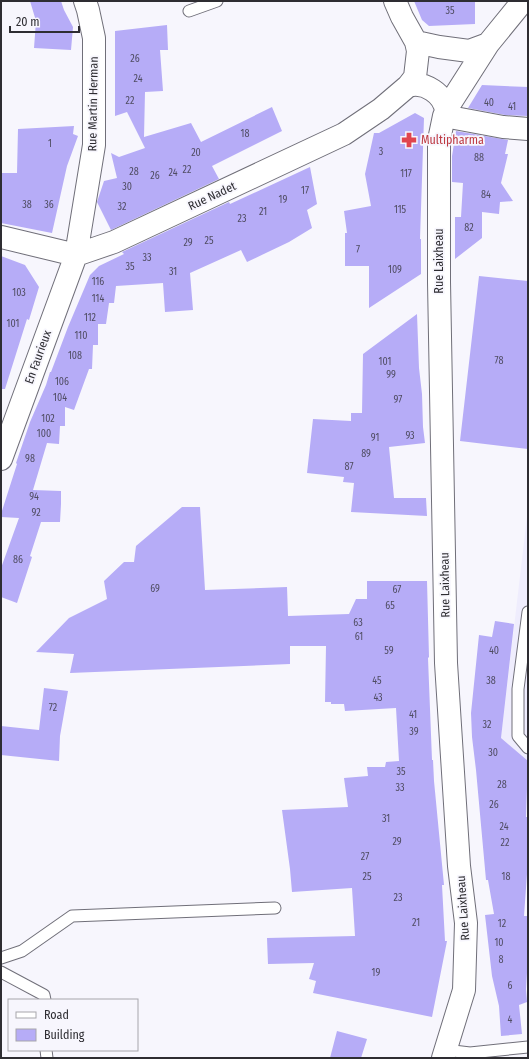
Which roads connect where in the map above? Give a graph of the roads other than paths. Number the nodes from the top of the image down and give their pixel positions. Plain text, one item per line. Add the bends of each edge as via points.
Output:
1 (85, 1) edge
2 (216, 1) edge
3 (395, 1) edge
4 (523, 1) edge
5 (189, 11) dead end
6 (416, 42) junction
7 (488, 44) junction
8 (408, 86) junction
9 (445, 114) junction
10 (528, 129) edge
11 (1, 237) edge
12 (76, 255) junction
13 (1, 459) edge
14 (528, 612) edge
15 (528, 748) edge
16 (274, 908) dead end
17 (1, 958) edge
18 (1, 972) edge
19 (45, 999) edge
20 (528, 1047) edge
21 (444, 1054) edge

1 - 12 street, Rue Martin Herman via 94,38 94,145
2 - 5 lane
3 - 6 street
4 - 7 street, Rue Laixheau
6 - 7 street via 469,51
6 - 8 street via 418,51 415,77
7 - 9 street, Rue Laixheau
8 - 9 street via 423,85 435,91 445,104
8 - 12 street, Rue Nadet via 381,109 344,134 114,242
9 - 10 street via 503,127
9 - 21 street, Rue Laixheau via 439,140 439,266 446,662 459,866 466,923 464,990
11 - 12 street
12 - 13 street, En Faurieux
14 - 15 lane via 518,689 518,736
16 - 17 lane via 72,916 22,951
18 - 19 lane via 44,995
20 - 21 lane

